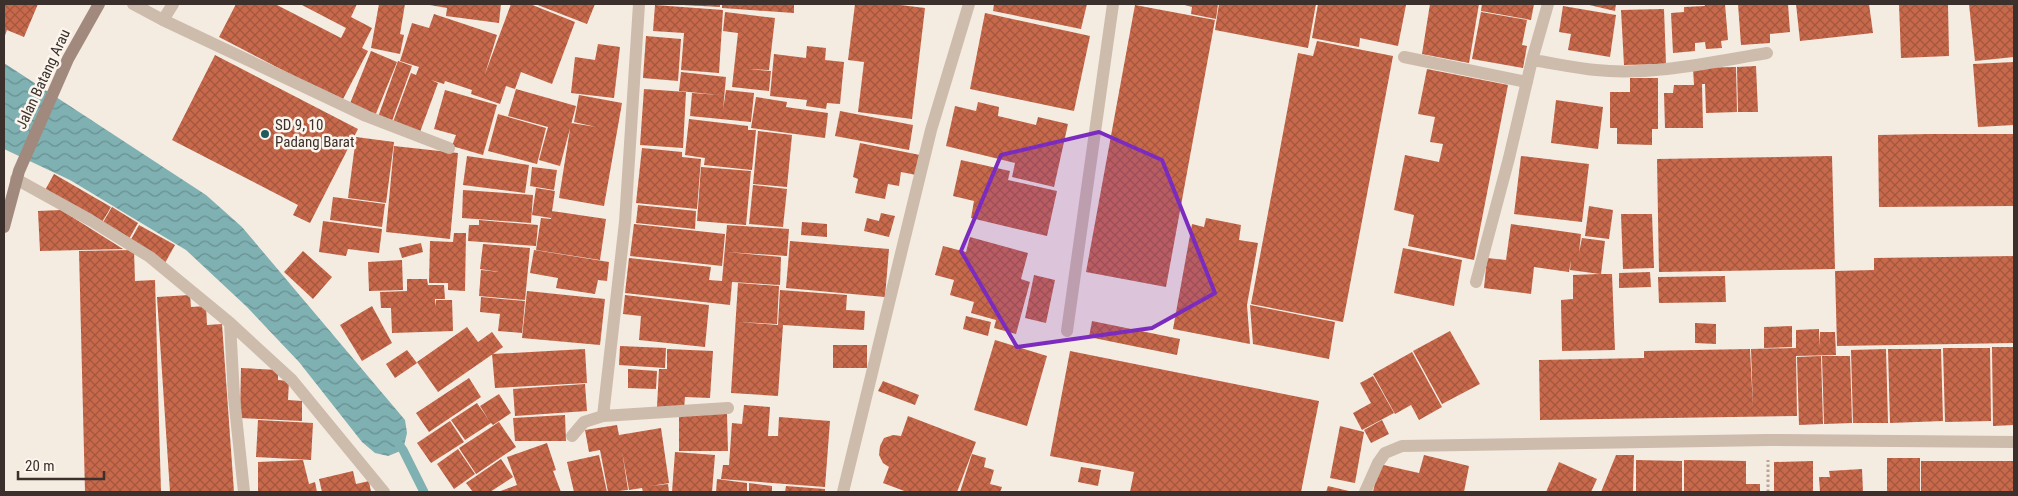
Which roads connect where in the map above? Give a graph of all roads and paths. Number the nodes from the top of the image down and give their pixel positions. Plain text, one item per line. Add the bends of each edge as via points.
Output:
1 (99, 4) edge
2 (133, 4) edge
3 (173, 4) edge
4 (639, 4) edge
5 (969, 4) edge
6 (1113, 4) edge
7 (1548, 4) edge
8 (163, 20) junction
9 (1767, 53) dead end
10 (1404, 57) dead end
11 (1532, 60) junction
12 (1527, 82) junction
13 (449, 148) dead end
14 (18, 175) junction
15 (4, 227) edge
16 (1476, 282) dead end
17 (230, 323) junction
18 (1067, 331) dead end
19 (728, 408) dead end
20 (602, 416) junction
21 (572, 436) dead end
22 (1768, 440) junction
23 (2014, 442) edge
24 (244, 492) edge
25 (384, 492) edge
26 (843, 492) edge
27 (1364, 492) edge
28 (1768, 492) edge

1 - 14 main road, Jalan Batang Arau via 68,59
2 - 8 street
3 - 8 street
4 - 20 street via 625,222
5 - 26 street via 931,130
6 - 18 street
7 - 11 street
8 - 13 street via 366,116
9 - 11 street via 1671,68 1622,71
10 - 12 street
11 - 12 street
12 - 16 street
14 - 15 main road, Jalan Batang Arau
14 - 17 street via 150,257
17 - 24 street
17 - 25 street via 292,380
19 - 20 street
20 - 21 street via 584,422
22 - 23 street
22 - 27 street via 1402,446 1385,453
22 - 28 path

